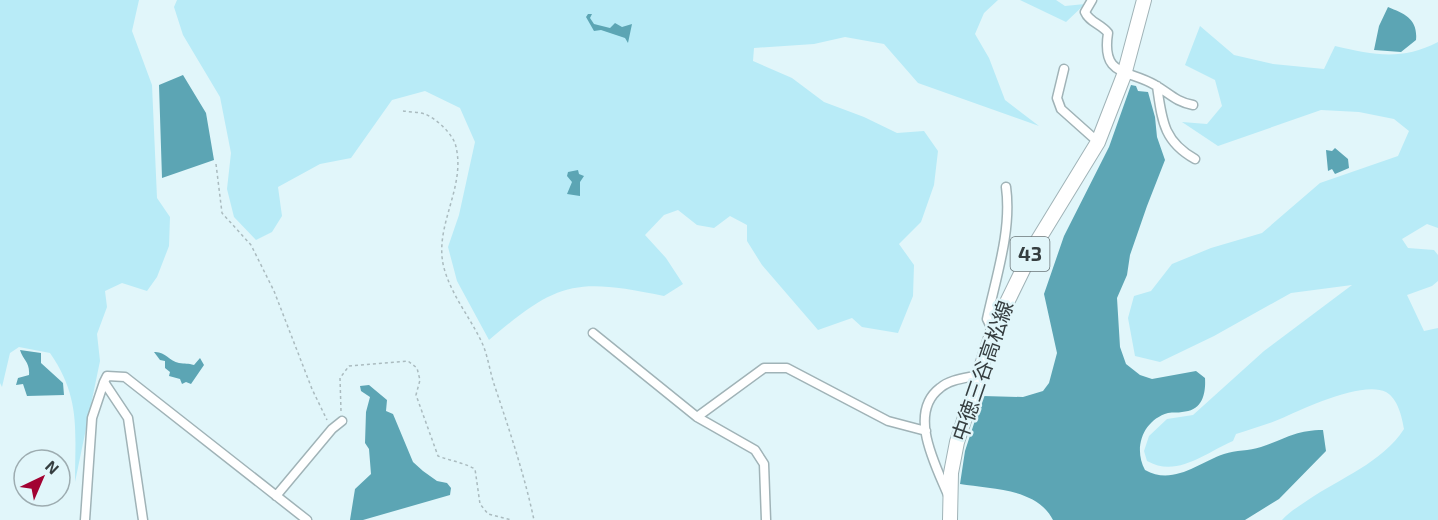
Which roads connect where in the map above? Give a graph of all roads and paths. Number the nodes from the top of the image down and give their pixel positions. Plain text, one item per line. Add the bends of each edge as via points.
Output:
1 (1092, 0) edge
2 (1144, 0) edge
3 (1064, 69) dead end
4 (1124, 75) junction
5 (1157, 86) junction
6 (1193, 105) dead end
7 (403, 111) dead end
8 (1098, 142) junction
9 (1195, 159) dead end
10 (216, 164) dead end
11 (1006, 187) dead end
12 (993, 331) junction
13 (593, 333) dead end
14 (979, 375) junction
15 (104, 382) junction
16 (697, 417) junction
17 (342, 421) joint
18 (332, 429) junction
19 (926, 431) junction
20 (276, 496) junction
21 (949, 499) junction
22 (84, 520) edge
23 (143, 520) edge
24 (307, 520) edge
25 (512, 520) edge
26 (534, 520) edge
27 (766, 520) edge
28 (950, 520) edge

1 - 4 street via 1085,12 1107,33 1109,57
2 - 4 main road, 中徳三谷高松線 / 43
3 - 8 street via 1057,98 1060,109
4 - 5 street
4 - 8 main road, 中徳三谷高松線 / 43
5 - 6 street via 1171,98
5 - 9 street via 1162,119 1170,139
7 - 26 path via 425,114 445,129 456,144 459,171 445,229 443,267 453,294 484,347
8 - 12 main road, 中徳三谷高松線 / 43 via 1035,244
10 - 18 path via 222,213 251,244
11 - 12 street via 1009,202 1005,232 987,320
12 - 14 main road, 中徳三谷高松線 / 43
13 - 16 street
14 - 19 street via 940,387 930,399 924,417
14 - 21 main road, 中徳三谷高松線 / 43 via 957,442
15 - 20 street via 107,376 125,377
15 - 22 street via 92,418
15 - 23 street via 128,418
16 - 19 street via 764,368 787,368 888,421
16 - 27 street via 755,450 764,464
17 - 18 street
17 - 25 path via 340,378 349,366 408,361 417,368 420,380 416,395 438,456 475,469 480,504 488,514
18 - 20 street
19 - 21 street
20 - 24 street
21 - 28 main road, 中徳三谷高松線 / 43

